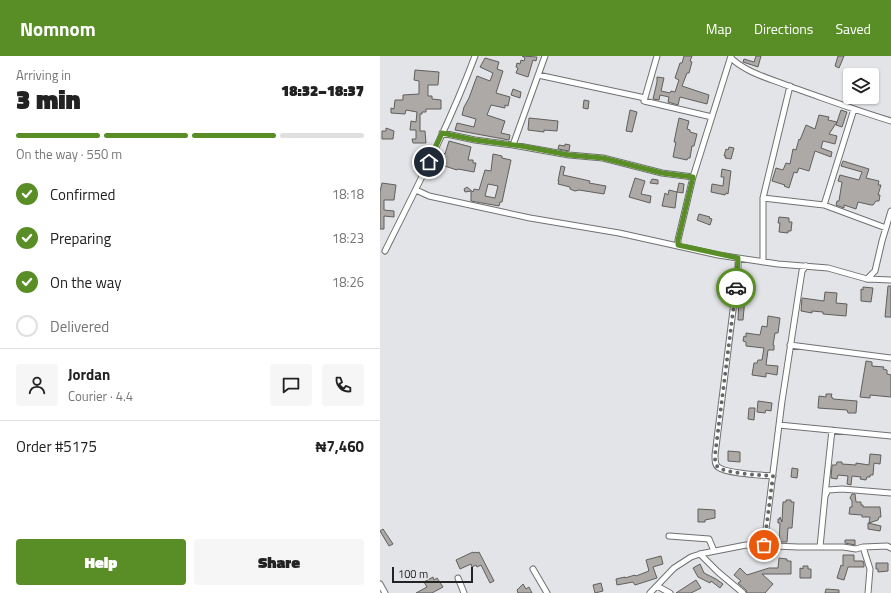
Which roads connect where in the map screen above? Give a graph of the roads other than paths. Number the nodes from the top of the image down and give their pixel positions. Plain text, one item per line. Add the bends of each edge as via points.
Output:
1 (475, 56) edge
2 (545, 56) edge
3 (657, 56) edge
4 (731, 57) edge
5 (538, 75) junction
6 (790, 86) junction
7 (645, 98) junction
8 (854, 109) junction
9 (712, 117) junction
10 (891, 121) edge
11 (442, 133) junction
12 (513, 145) junction
13 (693, 177) junction
14 (416, 190) junction
15 (763, 198) junction
16 (824, 205) junction
17 (891, 211) edge
18 (886, 228) junction
19 (678, 245) junction
20 (385, 251) dead end
21 (738, 258) junction
22 (763, 262) junction
23 (797, 266) junction
24 (806, 266) junction
25 (802, 271) junction
26 (875, 271) junction
27 (868, 279) junction
28 (879, 280) junction
29 (891, 280) edge
30 (790, 345) junction
31 (891, 358) edge
32 (779, 425) junction
33 (832, 430) junction
34 (891, 436) edge
35 (773, 476) junction
36 (891, 493) edge
37 (825, 496) junction
38 (669, 536) dead end
39 (764, 545) junction
40 (890, 546) edge
41 (820, 547) junction
42 (863, 547) junction
43 (714, 551) junction
44 (700, 554) junction
45 (533, 569) dead end
46 (458, 578) dead end
47 (380, 584) edge
48 (657, 586) junction
49 (386, 593) edge
50 (464, 593) edge
51 (547, 593) edge
52 (650, 593) edge
53 (670, 593) edge
54 (743, 593) edge
55 (868, 593) edge

1 - 11 street
2 - 5 street
3 - 7 street
4 - 6 street via 745,69
4 - 9 street
5 - 7 street
5 - 12 street
6 - 8 street
6 - 15 street
7 - 9 street via 644,101
8 - 10 street
8 - 16 street
9 - 13 street
11 - 12 street
11 - 14 street
12 - 13 street via 603,158 662,173
13 - 19 street
14 - 19 street via 429,196 530,218
14 - 20 street
15 - 16 street
15 - 22 street
16 - 18 street
17 - 18 street
18 - 26 street
19 - 21 street
21 - 22 street
21 - 35 street via 716,464 725,471
22 - 23 street
23 - 24 street
23 - 25 street
24 - 25 street
24 - 27 street via 828,268
25 - 30 street
26 - 27 street
26 - 28 street
27 - 28 street
28 - 29 street
30 - 31 street
30 - 32 street
32 - 33 street
32 - 35 street
33 - 34 street
33 - 37 street
35 - 39 street
36 - 37 street via 834,489 828,490
37 - 41 street
38 - 43 street via 709,539
39 - 41 street
39 - 43 street via 746,545
40 - 42 street
41 - 42 street
42 - 55 street via 870,570
43 - 44 street
44 - 48 street via 683,561
44 - 54 street
45 - 51 street
46 - 50 street
47 - 49 street
48 - 52 street
48 - 53 street

